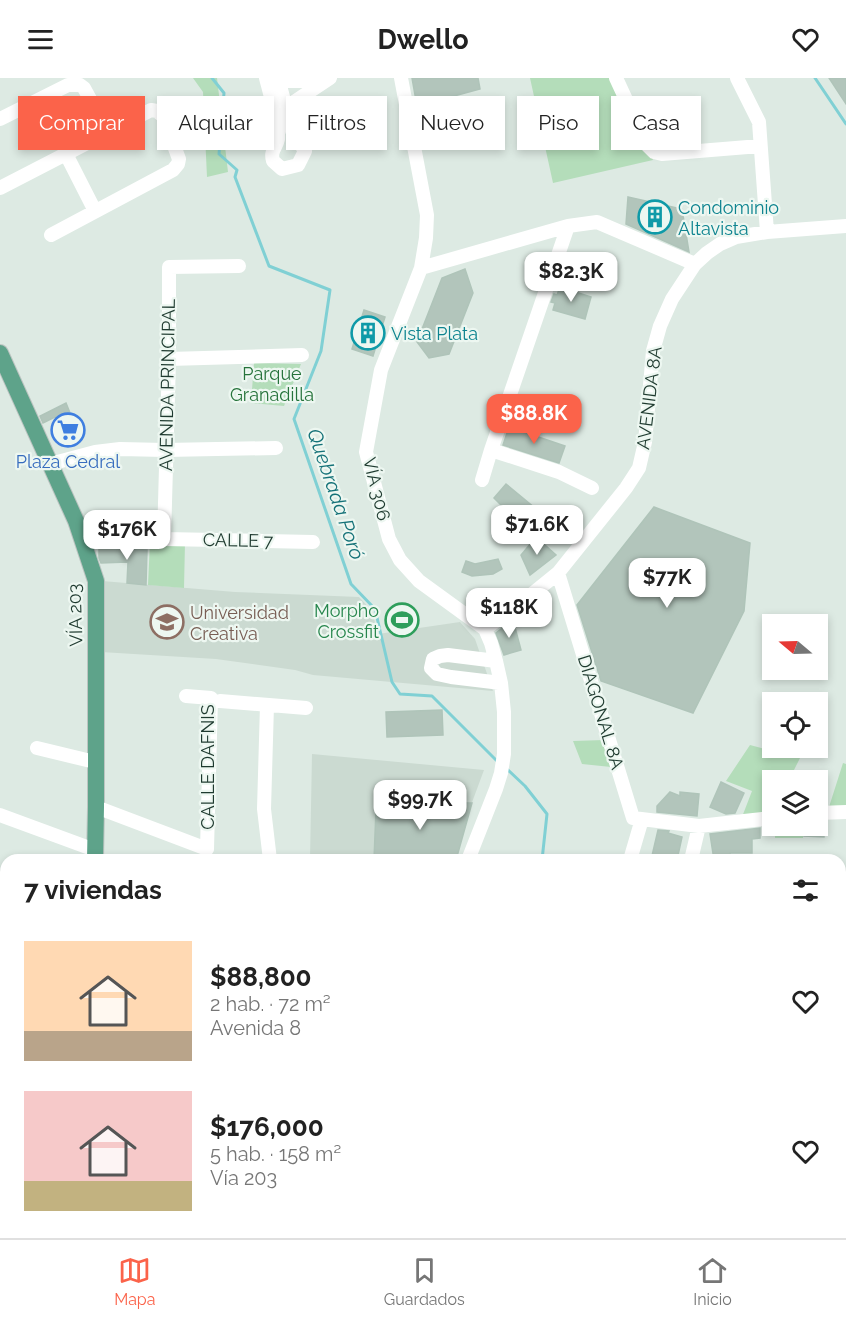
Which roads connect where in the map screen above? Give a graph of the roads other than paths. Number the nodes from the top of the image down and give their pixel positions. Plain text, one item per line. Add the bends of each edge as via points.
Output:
1 (401, 78) edge
2 (616, 78) edge
3 (737, 78) edge
4 (273, 80) edge
5 (327, 80) edge
6 (47, 96) edge
7 (88, 96) edge
8 (18, 110) edge
9 (145, 113) edge
10 (0, 119) edge
11 (760, 146) junction
12 (74, 150) edge
13 (66, 154) junction
14 (0, 188) edge
15 (95, 211) junction
16 (568, 226) junction
17 (846, 226) edge
18 (767, 232) junction
19 (51, 235) dead end
20 (694, 264) junction
21 (239, 266) dead end
22 (421, 268) junction
23 (302, 355) dead end
24 (1, 357) edge
25 (169, 359) junction
26 (5, 378) edge
27 (276, 448) dead end
28 (165, 450) junction
29 (491, 450) junction
30 (50, 464) junction
31 (482, 480) dead end
32 (592, 488) dead end
33 (164, 539) joint
34 (313, 542) dead end
35 (558, 573) junction
36 (485, 630) junction
37 (496, 661) junction
38 (501, 683) junction
39 (186, 696) dead end
40 (220, 701) dead end
41 (267, 705) junction
42 (306, 708) dead end
43 (37, 748) dead end
44 (95, 762) junction
45 (96, 807) junction
46 (846, 812) edge
47 (828, 813) edge
48 (0, 814) edge
49 (637, 818) junction
50 (762, 819) edge
51 (699, 826) junction
52 (93, 854) edge
53 (95, 854) edge
54 (269, 854) edge
55 (470, 854) edge
56 (631, 854) edge
57 (692, 854) edge

1 - 22 street, VÍA 306 via 427,215
2 - 11 street via 647,145 654,152
3 - 11 street via 759,122
4 - 5 street
4 - 5 street via 279,109
6 - 7 street via 68,86 81,85
8 - 10 street
9 - 15 street via 151,110 163,116 178,164
11 - 18 street
12 - 13 street
13 - 14 street
13 - 15 street
15 - 19 street
16 - 20 street via 597,222
16 - 22 street
16 - 29 street
17 - 18 street, AVENIDA 8A
18 - 20 street, AVENIDA 8A via 720,244
20 - 35 street, AVENIDA 8A via 672,299 653,351 639,468
21 - 25 street, AVENIDA PRINCIPAL via 168,267
22 - 36 street, VÍA 306 via 381,370 366,452 389,539 400,560 419,581
23 - 25 street
24 - 26 main road, VÍA 203
25 - 28 street, AVENIDA PRINCIPAL
26 - 30 main road, VÍA 203
27 - 28 street
28 - 30 street via 120,448
28 - 33 street, AVENIDA PRINCIPAL
29 - 31 street
29 - 32 street via 559,472
30 - 44 main road, VÍA 203 via 76,521 96,581
33 - 34 street, CALLE 7
35 - 36 street, AVENIDA 8A
35 - 49 street, DIAGONAL 8A
36 - 37 street
37 - 38 street
37 - 38 street via 448,655 433,659 431,668 437,674
38 - 55 street via 501,773
39 - 45 street, CALLE DAFNIS via 211,698 207,849
40 - 41 street
41 - 42 street
41 - 54 street via 264,809
43 - 44 street
44 - 45 main road, VÍA 203
45 - 53 main road, VÍA 203
46 - 47 street
48 - 52 street
49 - 51 street
49 - 56 street
50 - 51 street
51 - 57 street

